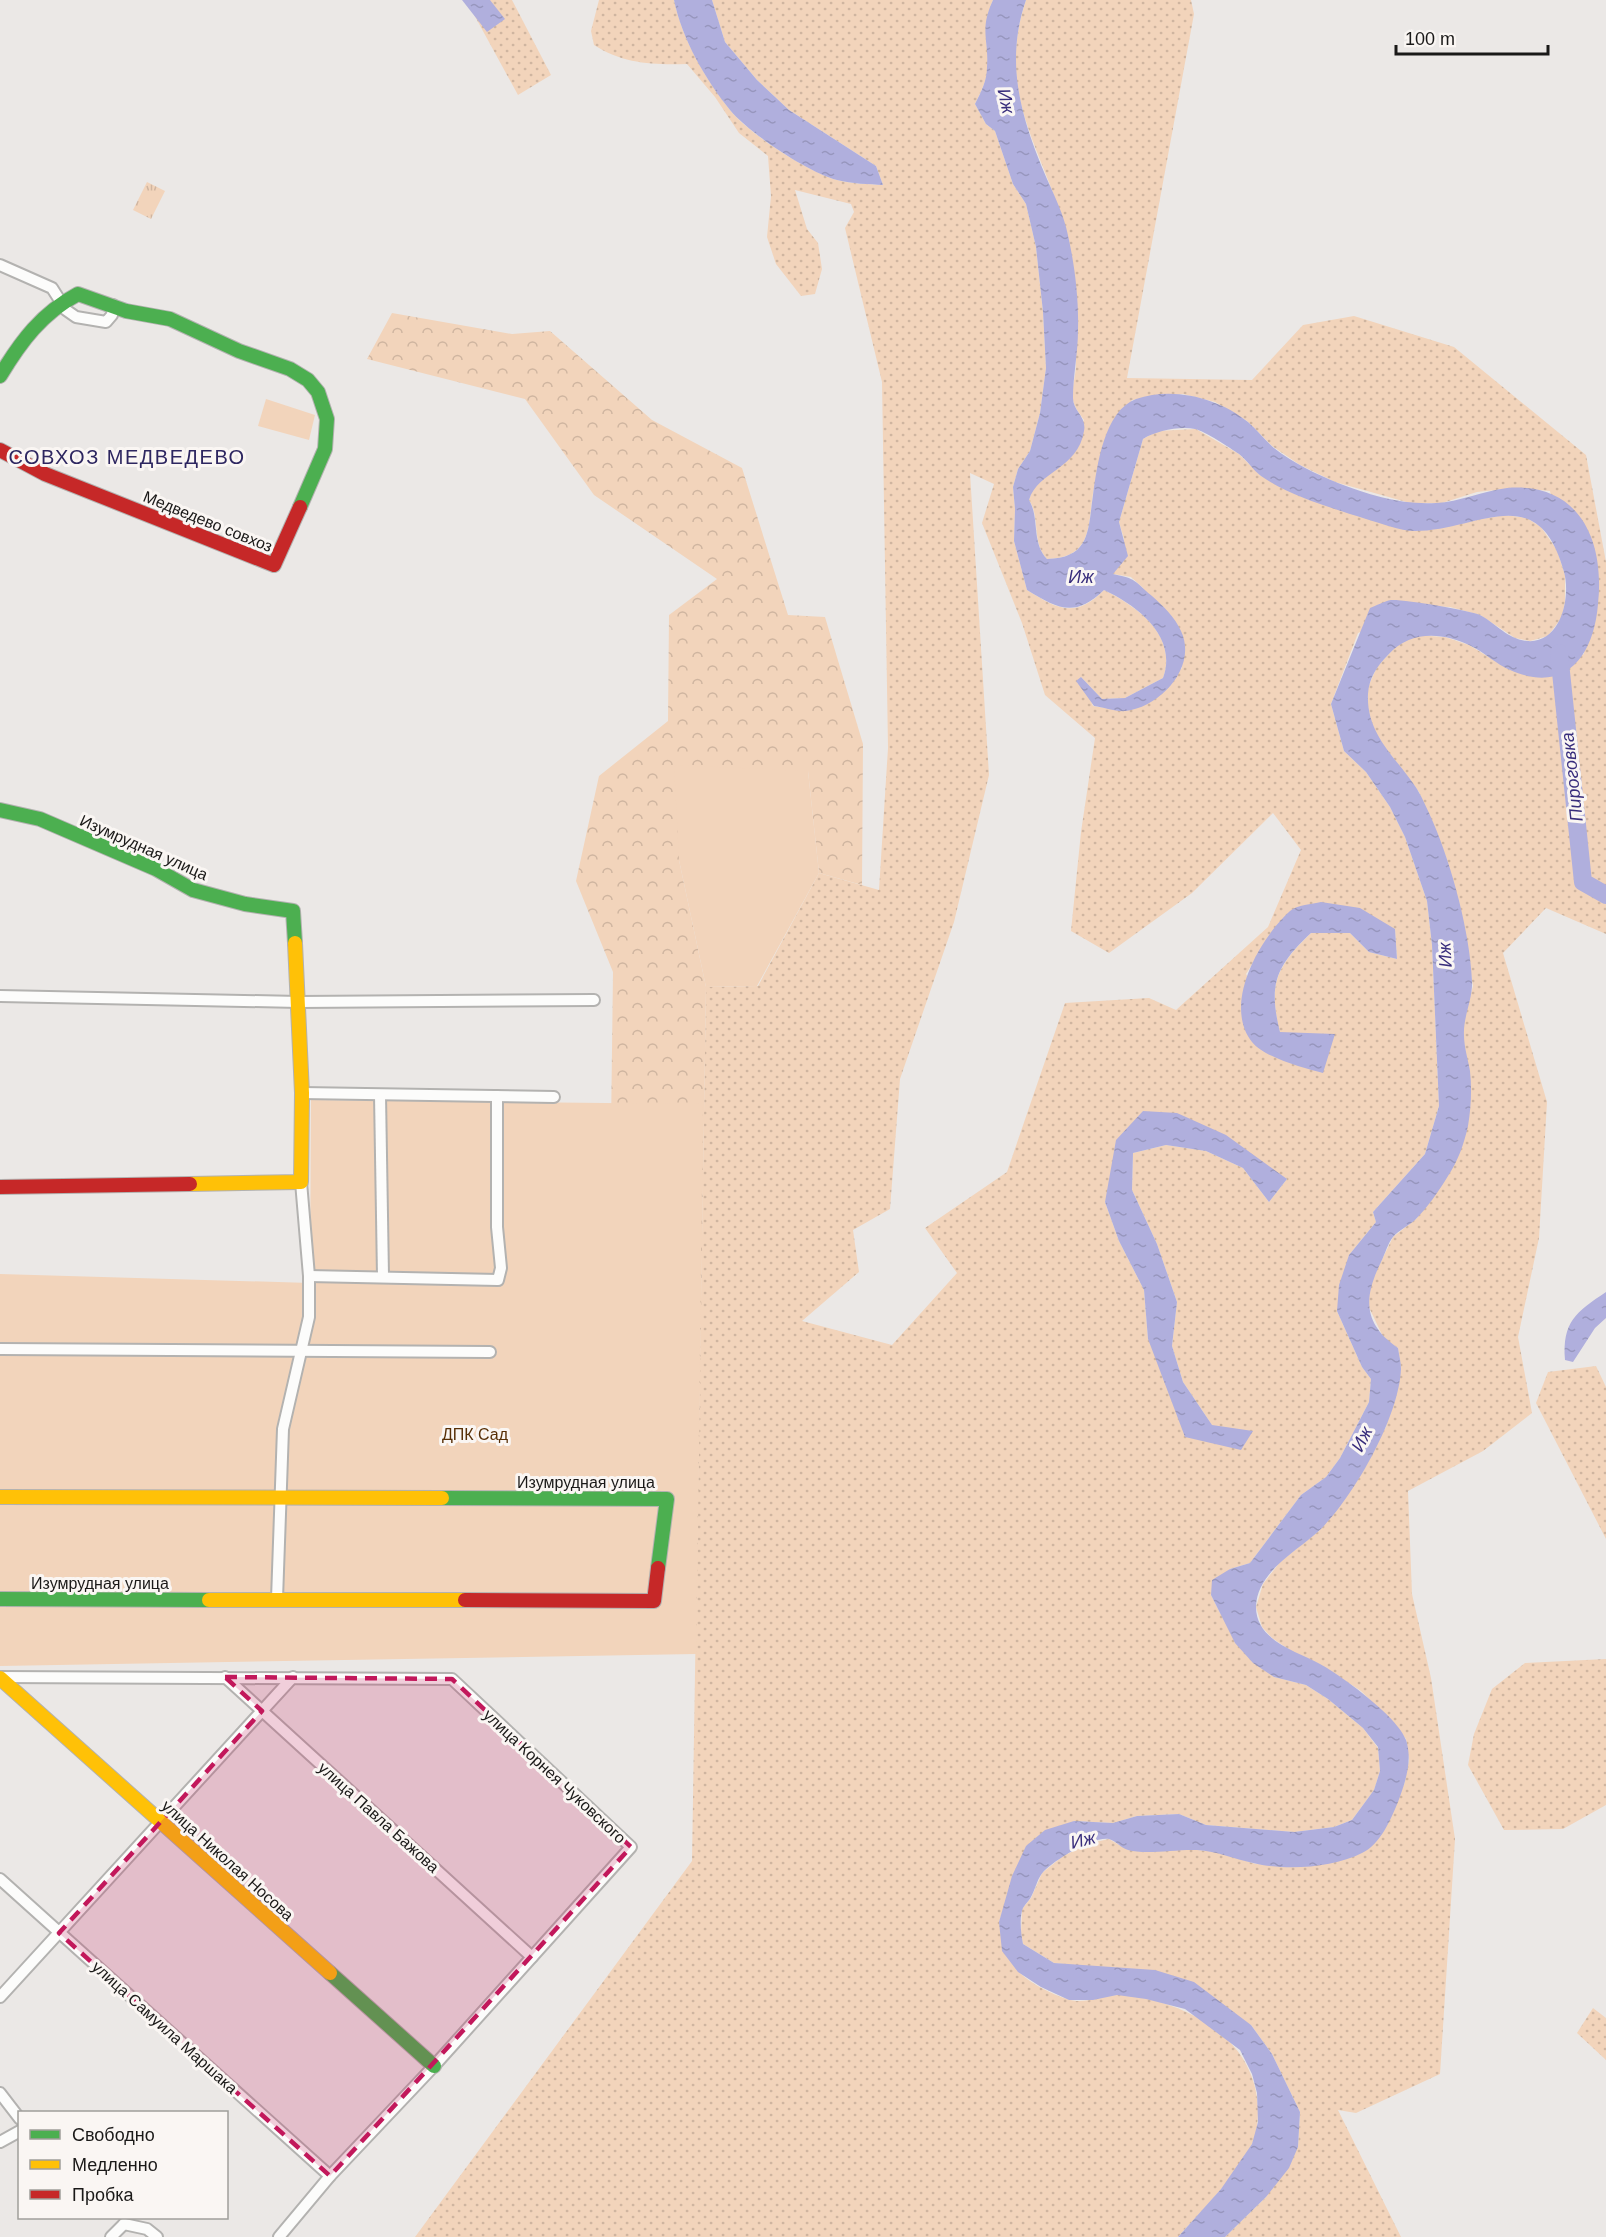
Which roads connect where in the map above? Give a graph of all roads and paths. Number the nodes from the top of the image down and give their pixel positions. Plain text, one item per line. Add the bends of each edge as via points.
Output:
1 (0, 266) edge
2 (113, 305) junction
3 (57, 306) junction
4 (0, 376) edge
5 (0, 450) edge
6 (0, 810) edge
7 (0, 996) edge
8 (594, 1000) dead end
9 (299, 1002) junction
10 (302, 1093) junction
11 (380, 1095) junction
12 (497, 1096) junction
13 (554, 1097) dead end
14 (301, 1182) junction
15 (0, 1186) edge
16 (309, 1276) junction
17 (383, 1276) junction
18 (0, 1349) edge
19 (300, 1349) junction
20 (490, 1352) dead end
21 (0, 1497) edge
22 (278, 1497) junction
23 (0, 1599) edge
24 (277, 1599) junction
25 (0, 1677) edge
26 (225, 1677) junction
27 (293, 1677) junction
28 (262, 1711) junction
29 (160, 1822) junction
30 (0, 1879) edge
31 (59, 1933) junction
32 (532, 1957) junction
33 (0, 1997) edge
34 (434, 2066) junction
35 (0, 2093) edge
36 (18, 2116) edge
37 (18, 2132) edge
38 (0, 2142) edge
39 (330, 2176) junction
40 (121, 2221) edge
41 (111, 2237) edge
42 (156, 2237) edge
43 (279, 2237) edge

1 - 3 street via 51,288
2 - 3 street, Медведево совхоз via 78,294
2 - 3 street via 106,322 76,317
2 - 5 street, Медведево совхоз via 170,319 290,369 318,392 327,419 325,449 274,565 45,474
3 - 4 street via 24,335
6 - 9 street, Изумрудная улица via 40,819 156,869 193,890 245,904 293,911
7 - 9 street
8 - 9 street
9 - 10 street, Изумрудная улица
10 - 11 street
10 - 14 street, Изумрудная улица
11 - 12 street
11 - 17 street
12 - 13 street
12 - 17 street via 497,1227 501,1268 498,1280
14 - 15 street
14 - 16 street
16 - 17 street
16 - 19 street via 309,1317
18 - 19 street
19 - 20 street
19 - 22 street via 283,1429
21 - 22 street, Изумрудная улица
22 - 24 street
22 - 24 street, Изумрудная улица via 667,1499 654,1601
23 - 24 street, Изумрудная улица
25 - 26 street, улица Корнея Чуковского
25 - 29 street, улица Николая Носова
26 - 27 street, улица Корнея Чуковского
26 - 28 street, улица Павла Бажова
27 - 28 street
27 - 32 street, улица Корнея Чуковского via 452,1679 631,1847
28 - 29 street
28 - 32 street, улица Павла Бажова
29 - 31 street
29 - 34 street, улица Николая Носова
30 - 31 street, улица Самуила Маршака
31 - 33 street
31 - 39 street, улица Самуила Маршака
32 - 34 street, улица Корнея Чуковского
34 - 39 street, улица Корнея Чуковского
35 - 36 street
37 - 38 street
39 - 43 street, улица Корнея Чуковского
40 - 41 street
40 - 42 street via 147,2229

